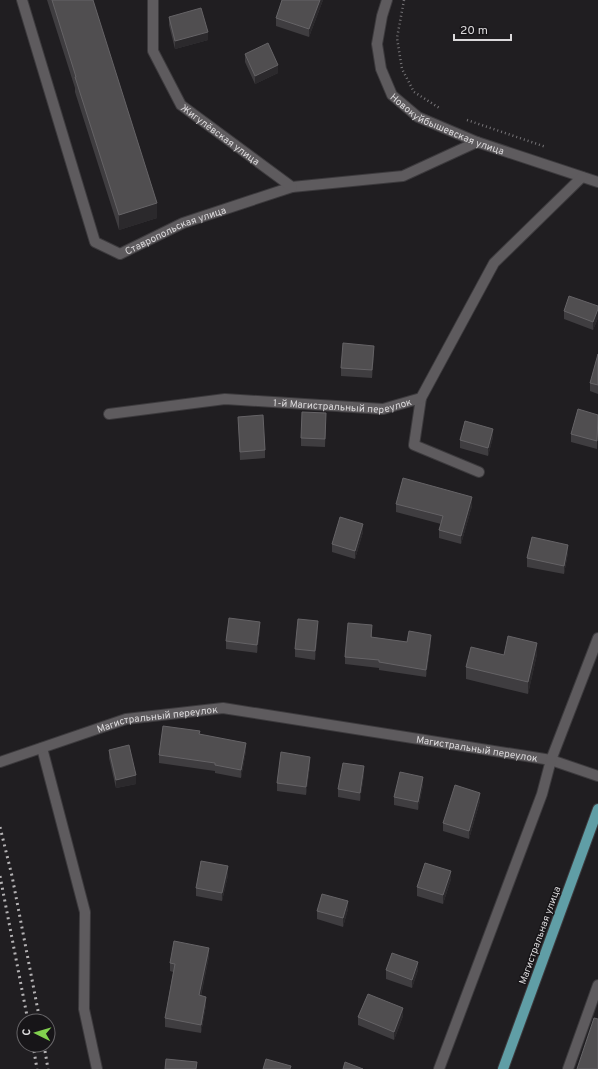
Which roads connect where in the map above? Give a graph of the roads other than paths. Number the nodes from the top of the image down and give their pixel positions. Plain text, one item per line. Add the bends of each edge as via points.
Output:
1 (22, 0) edge
2 (153, 0) edge
3 (387, 0) edge
4 (477, 142) junction
5 (582, 177) junction
6 (598, 182) edge
7 (292, 187) junction
8 (421, 398) junction
9 (109, 414) dead end
10 (479, 472) dead end
11 (598, 638) edge
12 (42, 748) junction
13 (551, 760) junction
14 (0, 762) edge
15 (598, 776) edge
16 (597, 814) edge
17 (598, 985) edge
18 (97, 1069) edge
19 (439, 1069) edge
20 (503, 1069) edge
21 (568, 1069) edge

1 - 7 street, Ставропольская улица via 95,242 120,254 183,223
2 - 7 street, Жигулёвская улица via 153,51 181,105
3 - 4 street, Новокуйбышевская улица via 377,44 381,69 392,94 418,117
4 - 5 street, Новокуйбышевская улица
4 - 7 street, Ставропольская улица via 403,176
5 - 6 street, Новокуйбышевская улица
5 - 8 street, 1-й Магистральный переулок via 494,263
8 - 9 street, 1-й Магистральный переулок via 383,409 225,399
8 - 10 street via 414,445
11 - 13 street
12 - 13 street, Магистральный переулок via 126,719 223,708
12 - 14 street, Магистральный переулок
12 - 18 street via 84,912 84,1009
13 - 15 street, Магистральный переулок
13 - 19 street via 542,794
16 - 20 main road, Магистральная улица
17 - 21 street

